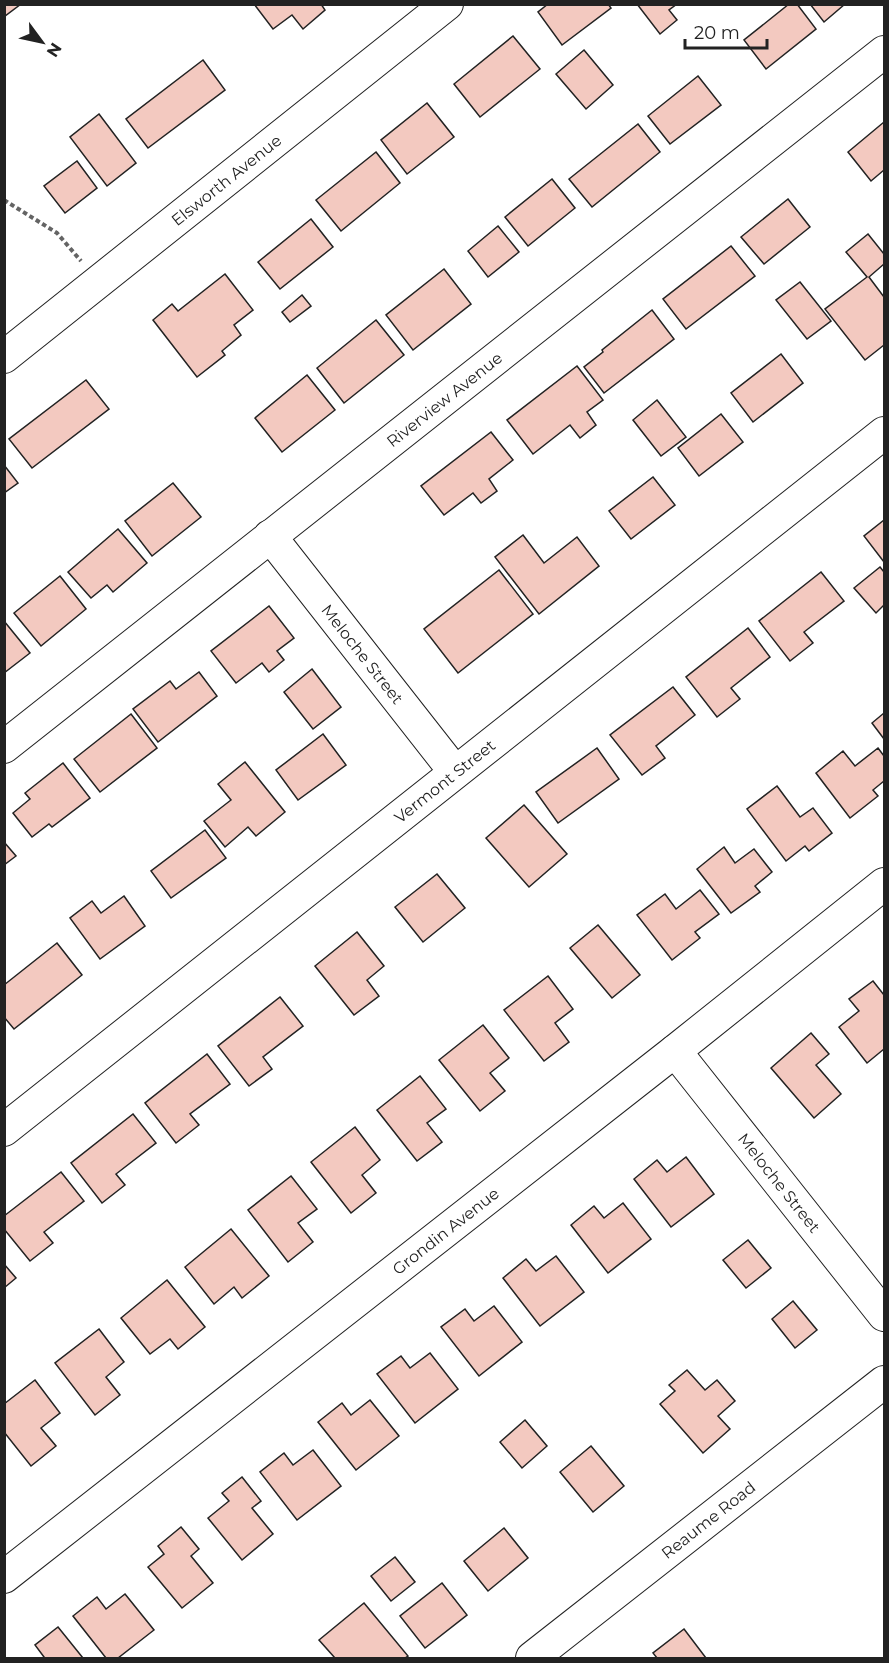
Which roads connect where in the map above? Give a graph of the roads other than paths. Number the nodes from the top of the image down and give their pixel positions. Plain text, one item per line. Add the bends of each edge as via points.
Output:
1 (447, 4) edge
2 (885, 52) edge
3 (4, 357) edge
4 (885, 433) edge
5 (270, 536) junction
6 (4, 747) edge
7 (455, 772) junction
8 (885, 884) edge
9 (675, 1051) junction
10 (4, 1130) edge
11 (885, 1315) edge
12 (885, 1382) edge
13 (4, 1577) edge
14 (532, 1659) edge

1 - 3 street, Elsworth Avenue
2 - 5 street, Riverview Avenue
4 - 7 street, Vermont Street
5 - 6 street, Riverview Avenue
5 - 7 street, Meloche Street
7 - 10 street, Vermont Street
8 - 9 street, Grondin Avenue
9 - 11 street, Meloche Street
9 - 13 street, Grondin Avenue
12 - 14 street, Reaume Road

